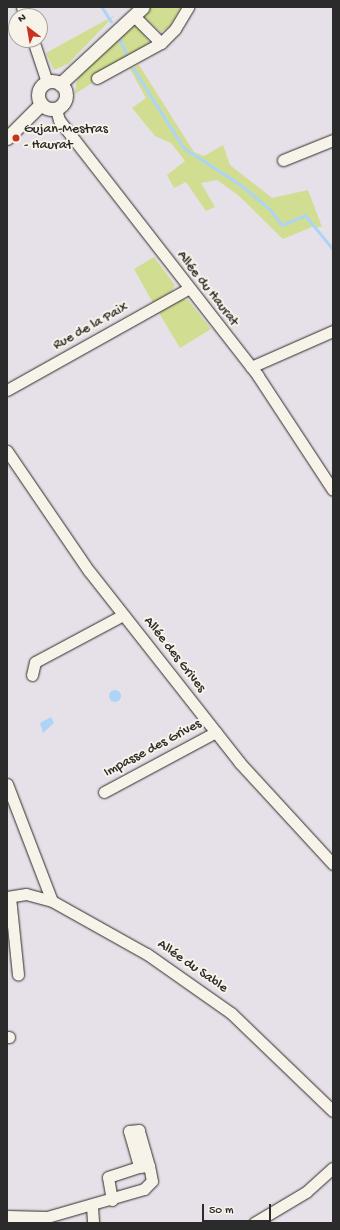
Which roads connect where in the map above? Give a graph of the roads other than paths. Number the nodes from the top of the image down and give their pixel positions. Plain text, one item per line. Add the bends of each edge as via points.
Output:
1 (188, 7) edge
2 (134, 10) edge
3 (161, 43) junction
4 (36, 48) edge
5 (97, 78) dead end
6 (47, 82) junction
7 (60, 84) junction
8 (41, 104) junction
9 (56, 109) junction
10 (7, 138) edge
11 (333, 140) edge
12 (283, 160) dead end
13 (188, 289) junction
14 (333, 331) edge
15 (251, 367) junction
16 (7, 390) edge
17 (7, 451) edge
18 (333, 490) edge
19 (123, 615) junction
20 (32, 675) dead end
21 (216, 732) junction
22 (7, 784) edge
23 (104, 792) dead end
24 (333, 864) edge
25 (8, 897) edge
26 (52, 901) junction
27 (18, 975) dead end
28 (333, 1111) edge
29 (333, 1168) edge
30 (112, 1200) junction
31 (92, 1207) junction
32 (7, 1216) edge
33 (93, 1223) edge
34 (254, 1223) edge

1 - 3 street via 176,29
2 - 3 street
2 - 7 main road
3 - 5 street
4 - 6 street
6 - 7 main road
6 - 8 main road via 38,91
7 - 9 main road via 66,95
8 - 9 main road
8 - 10 main road
9 - 13 street, Allée du Haurat via 59,120
11 - 12 street
13 - 15 street, Allée du Haurat
13 - 16 street, Rue de la Paix
14 - 15 street
15 - 18 street, Allée du Haurat
17 - 19 street, Allée des Grives
19 - 20 street via 35,662
19 - 21 street, Allée des Grives
21 - 23 street, Impasse des Grives
21 - 24 street, Allée des Grives
22 - 26 street
25 - 26 street, Allée du Sable via 26,894
25 - 27 street
26 - 28 street, Allée du Sable via 130,943 185,979 261,1039
29 - 34 street via 306,1192
30 - 30 street via 108,1177 144,1166 152,1181 144,1190
30 - 31 street
31 - 32 street via 84,1204 47,1217
31 - 33 street

